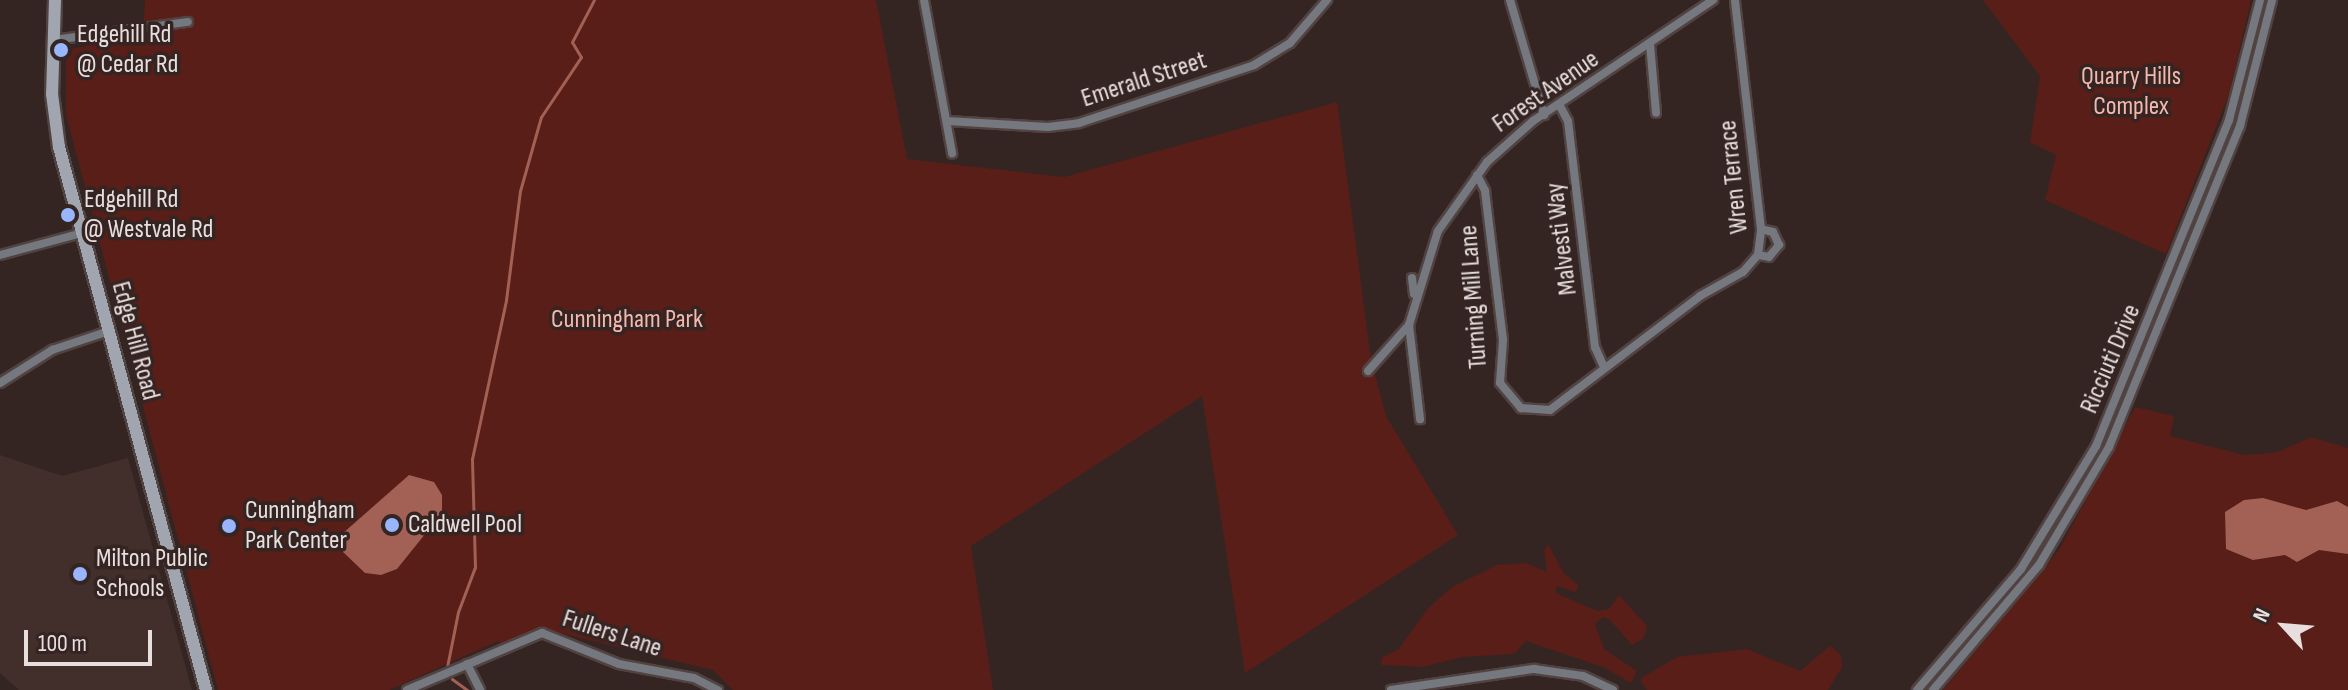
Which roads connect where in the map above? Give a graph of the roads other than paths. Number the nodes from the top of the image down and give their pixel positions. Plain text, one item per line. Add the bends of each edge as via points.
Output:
1 (55, 0) edge
2 (924, 0) edge
3 (1327, 0) edge
4 (1510, 0) edge
5 (1713, 0) edge
6 (1735, 0) edge
7 (2260, 0) edge
8 (2272, 0) edge
9 (188, 22) dead end
10 (54, 40) junction
11 (1650, 44) junction
12 (1560, 106) junction
13 (1656, 113) dead end
14 (1544, 115) junction
15 (947, 121) junction
16 (952, 153) dead end
17 (1477, 175) junction
18 (1761, 229) junction
19 (82, 233) junction
20 (0, 255) edge
21 (1758, 255) junction
22 (1412, 278) dead end
23 (1415, 299) junction
24 (1409, 325) junction
25 (109, 331) junction
26 (1604, 367) junction
27 (1368, 371) dead end
28 (0, 383) edge
29 (1420, 419) dead end
30 (467, 664) junction
31 (206, 690) edge
32 (407, 690) edge
33 (480, 690) edge
34 (718, 690) edge
35 (1391, 690) edge
36 (1613, 690) edge
37 (1917, 690) edge
38 (1933, 690) edge

1 - 10 street, Edge Hill Road
2 - 15 street
3 - 15 street, Emerald Street via 1303,31 1262,62 1094,118 1048,127
4 - 14 street
5 - 11 street, Forest Avenue
6 - 18 street, Wren Terrace
7 - 37 street, Ricciuti Drive via 2229,120 2096,446 2021,569
8 - 38 street, Ricciuti Drive via 2240,126 2109,447 2039,565
9 - 10 street
10 - 19 street, Edge Hill Road via 55,125
11 - 12 street, Forest Avenue
11 - 13 street
12 - 14 street, Forest Avenue
12 - 26 street, Malvesti Way via 1568,121 1595,347
14 - 17 street, Forest Avenue
15 - 16 street
17 - 23 street, Forest Avenue via 1438,231
17 - 26 street, Turning Mill Lane via 1485,191 1505,393 1527,410 1550,410
18 - 21 street, Wren Terrace
18 - 21 street via 1773,232 1779,245 1772,256
19 - 20 street
19 - 25 street, Edge Hill Road
21 - 26 street, Wren Terrace via 1743,272 1705,292
22 - 23 street
23 - 24 street, Forest Avenue
24 - 27 street, Forest Avenue
24 - 29 street
25 - 28 street via 60,346
25 - 31 street, Edge Hill Road
30 - 32 street, Fullers Lane
30 - 33 street
30 - 34 street, Fullers Lane via 542,633 619,664 694,678
35 - 36 street via 1534,669 1583,676

